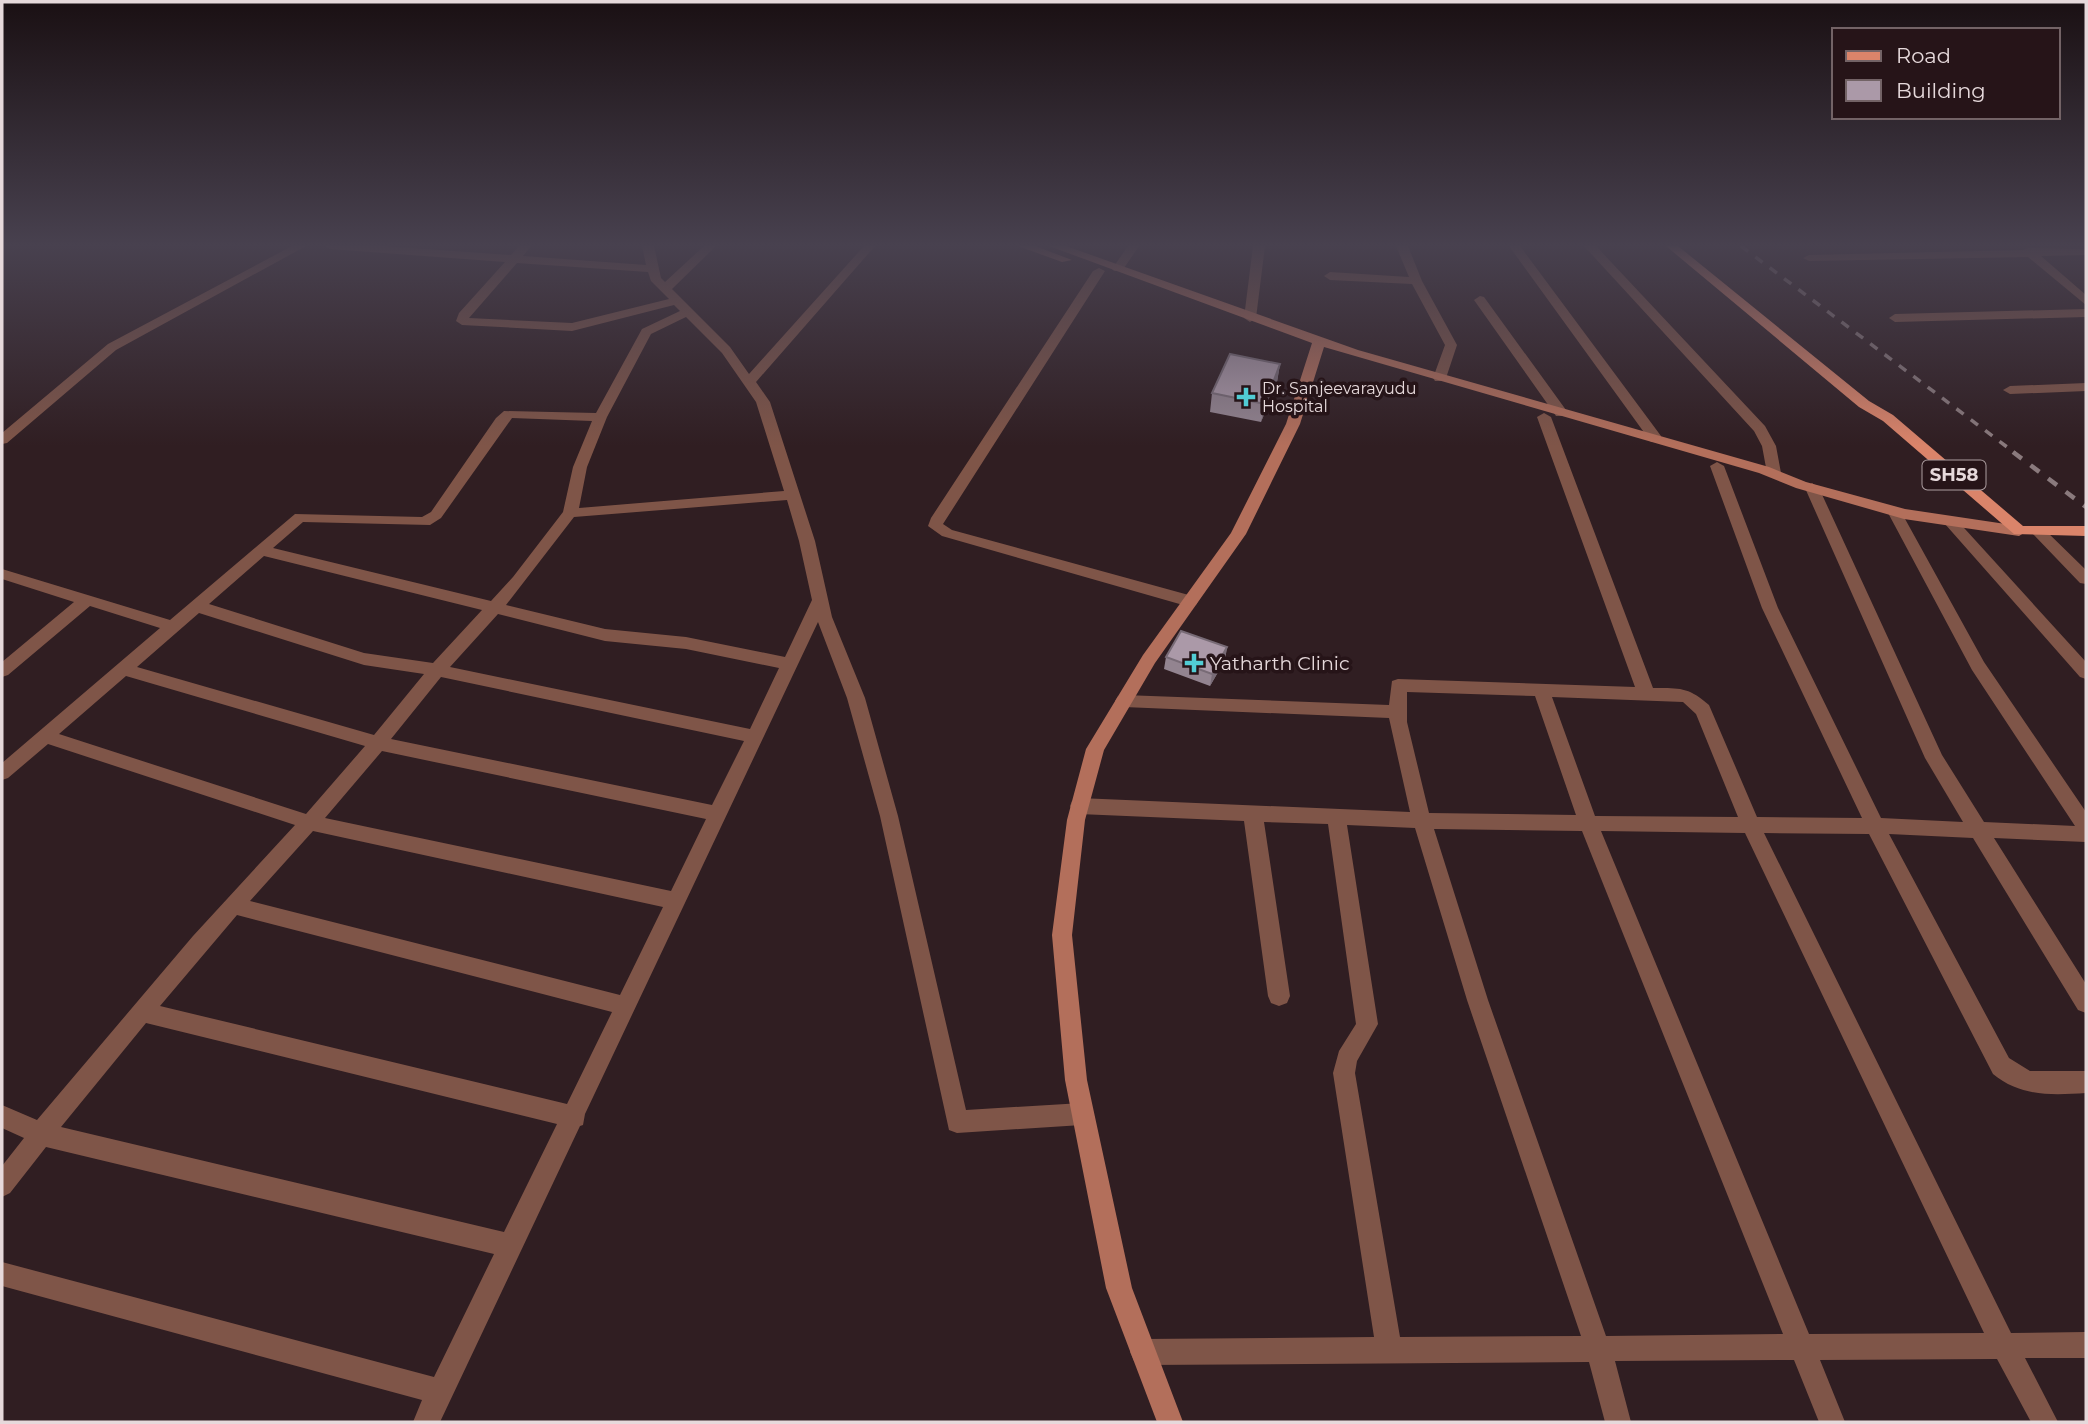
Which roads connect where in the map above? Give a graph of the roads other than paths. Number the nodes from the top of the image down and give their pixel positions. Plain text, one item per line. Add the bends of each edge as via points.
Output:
1 (177, 312) edge
2 (466, 312) edge
3 (631, 312) edge
4 (666, 312) edge
5 (688, 312) edge
6 (811, 312) edge
7 (1072, 312) edge
8 (1223, 312) edge
9 (1235, 312) edge
10 (1251, 312) edge
11 (1433, 312) edge
12 (1489, 312) edge
13 (1563, 312) edge
14 (1651, 312) edge
15 (1752, 312) edge
16 (1770, 312) edge
17 (2086, 313) edge
18 (1250, 318) junction
19 (1895, 318) dead end
20 (1318, 344) junction
21 (1440, 378) junction
22 (749, 382) junction
23 (2086, 387) edge
24 (2010, 390) dead end
25 (1561, 412) junction
26 (600, 417) junction
27 (1544, 417) junction
28 (1888, 418) junction
29 (1656, 439) junction
30 (2, 440) edge
31 (1717, 466) junction
32 (1774, 473) junction
33 (1807, 487) junction
34 (791, 495) junction
35 (1894, 511) junction
36 (570, 513) junction
37 (1950, 521) junction
38 (2019, 531) junction
39 (2038, 531) junction
40 (2086, 531) edge
41 (260, 550) junction
42 (2, 574) edge
43 (2086, 579) edge
44 (87, 600) junction
45 (820, 601) junction
46 (1190, 601) junction
47 (196, 606) junction
48 (496, 606) junction
49 (172, 626) junction
50 (790, 664) junction
51 (123, 668) junction
52 (437, 670) junction
53 (2, 671) edge
54 (2086, 673) edge
55 (1541, 689) junction
56 (1646, 693) junction
57 (1124, 701) junction
58 (1395, 712) junction
59 (45, 736) junction
60 (755, 737) junction
61 (378, 743) junction
62 (2, 773) edge
63 (1080, 806) junction
64 (718, 814) junction
65 (1253, 814) junction
66 (1336, 817) junction
67 (1420, 821) junction
68 (308, 822) junction
69 (1588, 823) junction
70 (1751, 825) junction
71 (1875, 826) junction
72 (2086, 827) edge
73 (1977, 828) junction
74 (2086, 834) edge
75 (677, 901) junction
76 (234, 906) junction
77 (1279, 996) dead end
78 (2086, 1003) edge
79 (626, 1006) junction
80 (142, 1012) junction
81 (2086, 1082) edge
82 (1082, 1114) junction
83 (2, 1116) edge
84 (575, 1118) junction
85 (41, 1134) junction
86 (2, 1185) edge
87 (511, 1246) junction
88 (2, 1274) edge
89 (2086, 1345) edge
90 (2004, 1346) junction
91 (1802, 1347) junction
92 (1598, 1349) junction
93 (1388, 1350) junction
94 (1143, 1352) junction
95 (441, 1392) junction
96 (426, 1422) edge
97 (1170, 1422) edge
98 (1618, 1422) edge
99 (1832, 1422) edge
100 (2045, 1422) edge

1 - 30 street via 96,358
2 - 3 street via 462,321 572,327
4 - 26 street via 646,332
5 - 22 street via 726,350
6 - 22 street
7 - 46 street via 936,526 947,533
8 - 20 main road
9 - 18 main road
10 - 18 street
11 - 21 street via 1451,345
12 - 25 street
13 - 29 street
14 - 32 street via 1760,429
15 - 28 main road, SH58 via 1864,404
16 - 28 main road, SH58 via 1877,400
17 - 19 street
18 - 20 main road
20 - 21 main road
20 - 27 main road
20 - 46 main road via 1293,424 1238,534
21 - 25 main road
22 - 34 street via 764,402
23 - 24 street
25 - 29 main road
26 - 36 street via 579,467
26 - 41 street via 509,414 431,519 416,523 308,516 294,521
27 - 31 main road
27 - 56 street
28 - 38 main road, SH58
29 - 32 main road
31 - 33 main road
31 - 71 street via 1770,608
32 - 33 main road
33 - 35 main road
33 - 73 street via 1928,746
34 - 36 street
34 - 45 street
35 - 37 main road
35 - 72 street via 1978,666
36 - 48 street
37 - 38 main road
37 - 54 street
38 - 39 main road
39 - 40 main road
39 - 43 street
41 - 47 street
41 - 48 street
42 - 44 street
44 - 49 street
44 - 53 street
45 - 50 street
45 - 82 street via 856,698 889,817 957,1122
46 - 57 main road
47 - 49 street
47 - 52 street via 364,659
48 - 50 street via 605,635 686,643
48 - 52 street
49 - 51 street
50 - 60 street
51 - 59 street
51 - 61 street
52 - 60 street
52 - 61 street
55 - 56 street
55 - 58 street via 1404,683 1395,690
55 - 69 street
56 - 70 street via 1681,695 1698,703
57 - 58 street
57 - 63 main road via 1095,749
58 - 67 street
59 - 62 street
59 - 68 street
60 - 64 street
61 - 64 street
61 - 68 street
63 - 65 street
63 - 82 main road via 1062,935
64 - 75 street
65 - 66 street
65 - 77 street
66 - 67 street
66 - 93 street via 1367,1024 1348,1053 1344,1073
67 - 69 street
67 - 92 street
68 - 75 street
68 - 76 street
69 - 70 street
69 - 91 street
70 - 71 street
70 - 90 street
71 - 73 street
71 - 81 street via 2001,1066 2012,1077 2029,1083
73 - 74 street
73 - 78 street
75 - 79 street
76 - 79 street
76 - 80 street
79 - 84 street
80 - 84 street
80 - 85 street
82 - 94 main road via 1119,1288
83 - 85 street
84 - 87 street
85 - 86 street
85 - 87 street
87 - 95 street
88 - 95 street
89 - 90 street
90 - 91 street
90 - 100 street
91 - 92 street
91 - 99 street
92 - 93 street
92 - 98 street
93 - 94 street
94 - 97 main road
95 - 96 street

